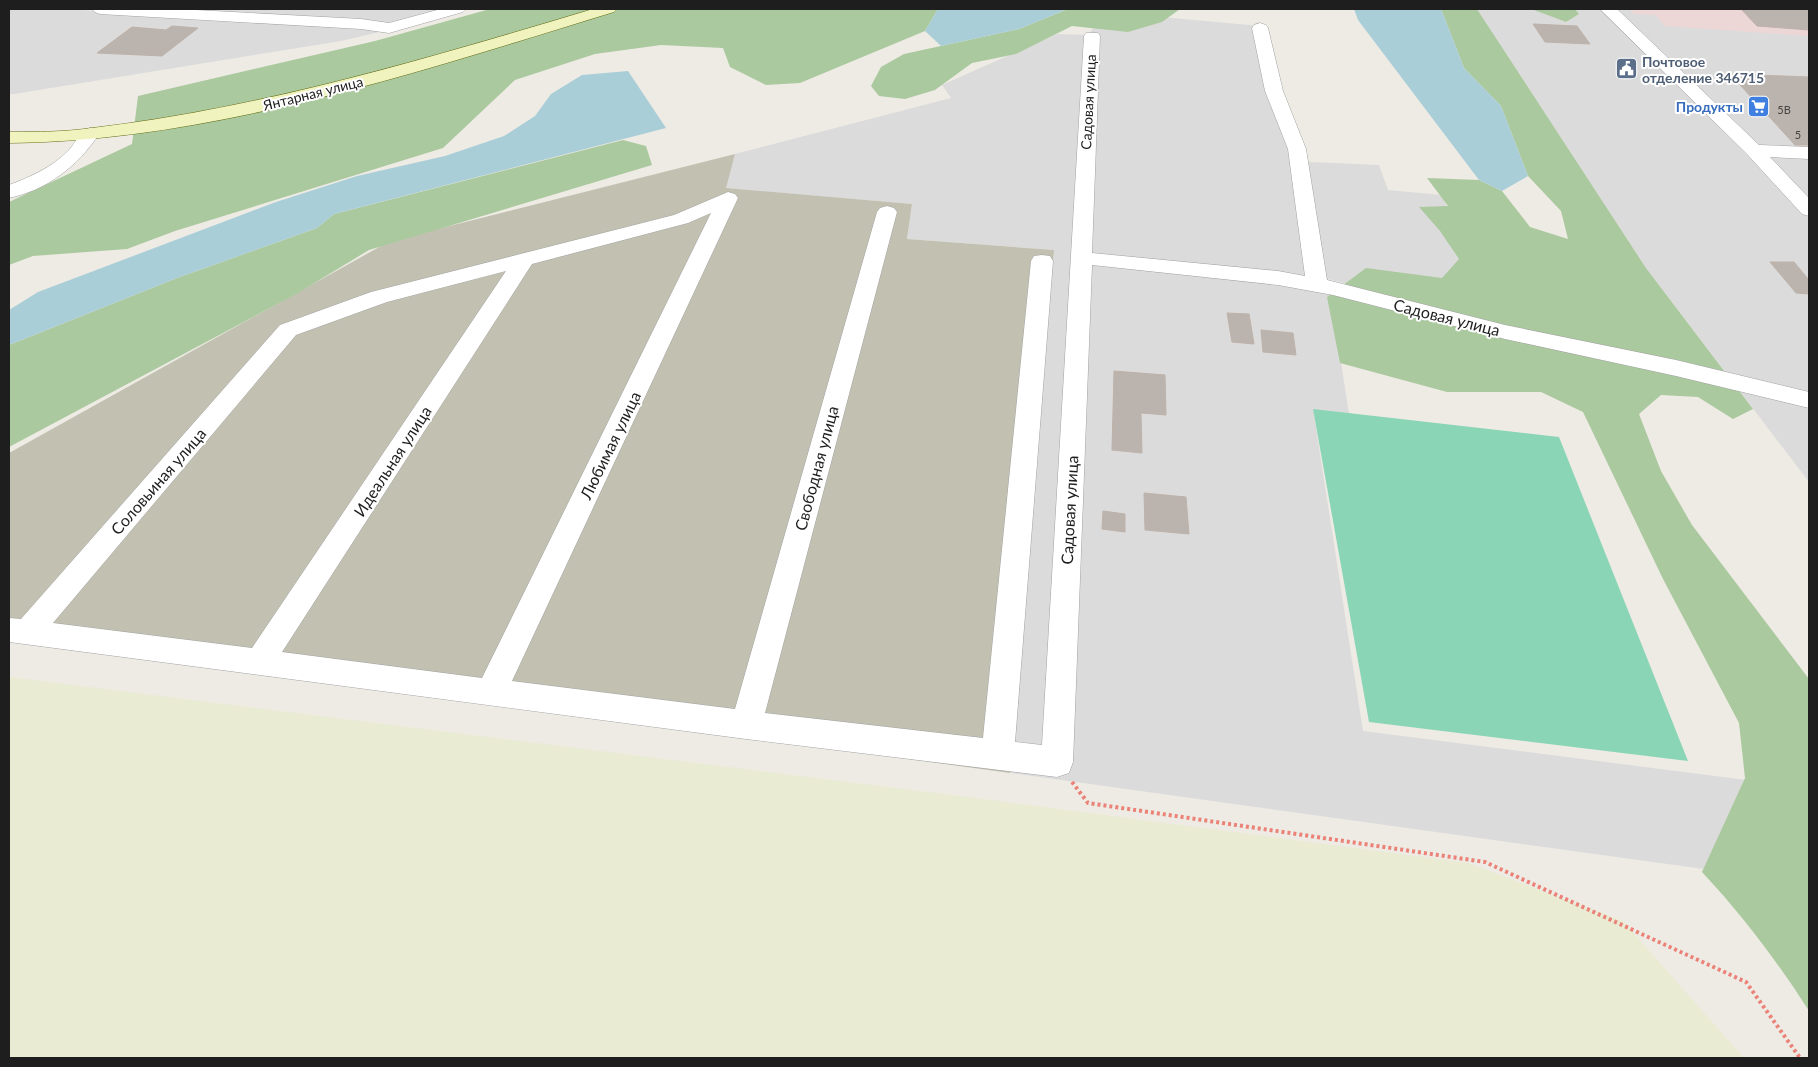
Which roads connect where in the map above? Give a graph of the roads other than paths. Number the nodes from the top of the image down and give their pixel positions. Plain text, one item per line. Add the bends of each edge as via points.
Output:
1 (100, 9) edge
2 (458, 9) edge
3 (609, 9) edge
4 (1608, 9) edge
5 (1260, 28) dead end
6 (1092, 36) dead end
7 (90, 134) junction
8 (9, 138) edge
9 (1754, 150) junction
10 (1809, 153) edge
11 (9, 192) edge
12 (1809, 210) edge
13 (887, 212) dead end
14 (1081, 258) junction
15 (523, 261) junction
16 (1042, 261) dead end
17 (1317, 285) junction
18 (1809, 400) edge
19 (18, 631) edge
20 (260, 661) junction
21 (491, 692) junction
22 (746, 725) junction
23 (998, 755) junction

1 - 2 street via 389,28
3 - 7 street, Янтарная улица via 434,62 278,103 205,118
4 - 9 street
5 - 17 street via 1274,91 1298,148
6 - 14 street, Садовая улица
7 - 8 street, Янтарная улица
7 - 11 street via 70,161 51,175
9 - 10 street
9 - 12 street
13 - 22 street, Свободная улица
14 - 17 street, Садовая улица via 1278,278
14 - 23 street, Садовая улица via 1057,762
15 - 19 street, Соловьиная улица via 379,297 288,330
15 - 20 street, Идеальная улица
15 - 21 street, Любимая улица via 681,219 728,198
16 - 23 street
17 - 18 street, Садовая улица via 1506,332
19 - 20 street
20 - 21 street
21 - 22 street
22 - 23 street

